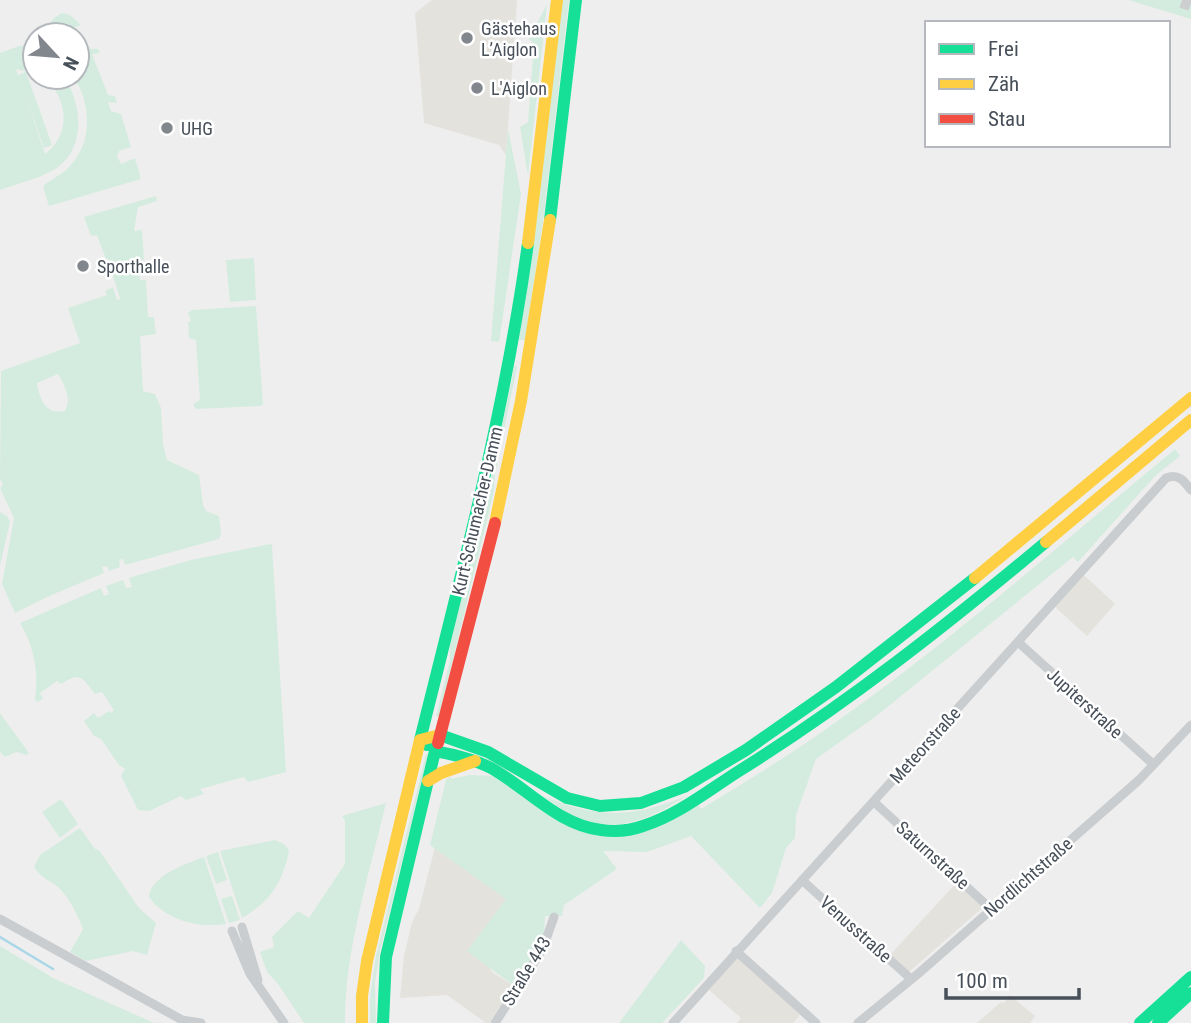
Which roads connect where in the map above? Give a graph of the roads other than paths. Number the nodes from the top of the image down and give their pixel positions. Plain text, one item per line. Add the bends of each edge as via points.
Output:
1 (557, 0) edge
2 (576, 0) edge
3 (511, 352) junction
4 (530, 355) junction
5 (1191, 398) edge
6 (1191, 420) edge
7 (1191, 490) edge
8 (1018, 642) junction
9 (1191, 725) edge
10 (440, 736) junction
11 (420, 740) junction
12 (435, 751) junction
13 (475, 761) junction
14 (1153, 764) junction
15 (428, 781) junction
16 (874, 802) junction
17 (802, 880) junction
18 (991, 909) junction
19 (554, 917) dead end
20 (0, 919) edge
21 (242, 927) dead end
22 (232, 931) dead end
23 (736, 951) junction
24 (1191, 977) edge
25 (911, 979) junction
26 (259, 985) junction
27 (1191, 993) edge
28 (675, 1022) edge
29 (201, 1023) edge
30 (284, 1023) edge
31 (362, 1023) edge
32 (383, 1023) edge
33 (495, 1023) edge
34 (816, 1023) edge
35 (858, 1023) edge
36 (1140, 1023) edge
37 (1158, 1023) edge

1 - 3 main road, Kurt-Schumacher-Damm
2 - 4 main road, Kurt-Schumacher-Damm
3 - 4 main road
3 - 11 main road, Kurt-Schumacher-Damm via 486,474
4 - 10 main road, Kurt-Schumacher-Damm
5 - 10 main road via 943,605 709,774 634,804 587,804 555,794 493,754
6 - 13 main road via 846,702 768,755 642,827 617,831 586,827 564,818
7 - 8 street, Meteorstraße via 1180,478 1166,478
8 - 14 street, Jupiterstraße
8 - 16 street, Meteorstraße
9 - 14 street, Nordlichtstraße
10 - 11 main road
10 - 12 main road, Kurt-Schumacher-Damm
11 - 12 main road
11 - 31 main road, Kurt-Schumacher-Damm via 367,961
12 - 13 main road
12 - 15 main road, Kurt-Schumacher-Damm
13 - 15 main road
14 - 18 street, Nordlichtstraße
15 - 32 main road, Kurt-Schumacher-Damm via 386,957
16 - 17 street, Meteorstraße
16 - 18 street, Saturnstraße
17 - 23 street, Meteorstraße
17 - 25 street, Venusstraße
18 - 25 street, Nordlichtstraße
19 - 33 street, Straße 443 via 543,948
20 - 29 street via 182,1020
21 - 26 street
22 - 26 street
23 - 28 street, Meteorstraße
23 - 34 street
24 - 36 main road
25 - 35 street, Nordlichtstraße
26 - 30 street
27 - 37 main road

